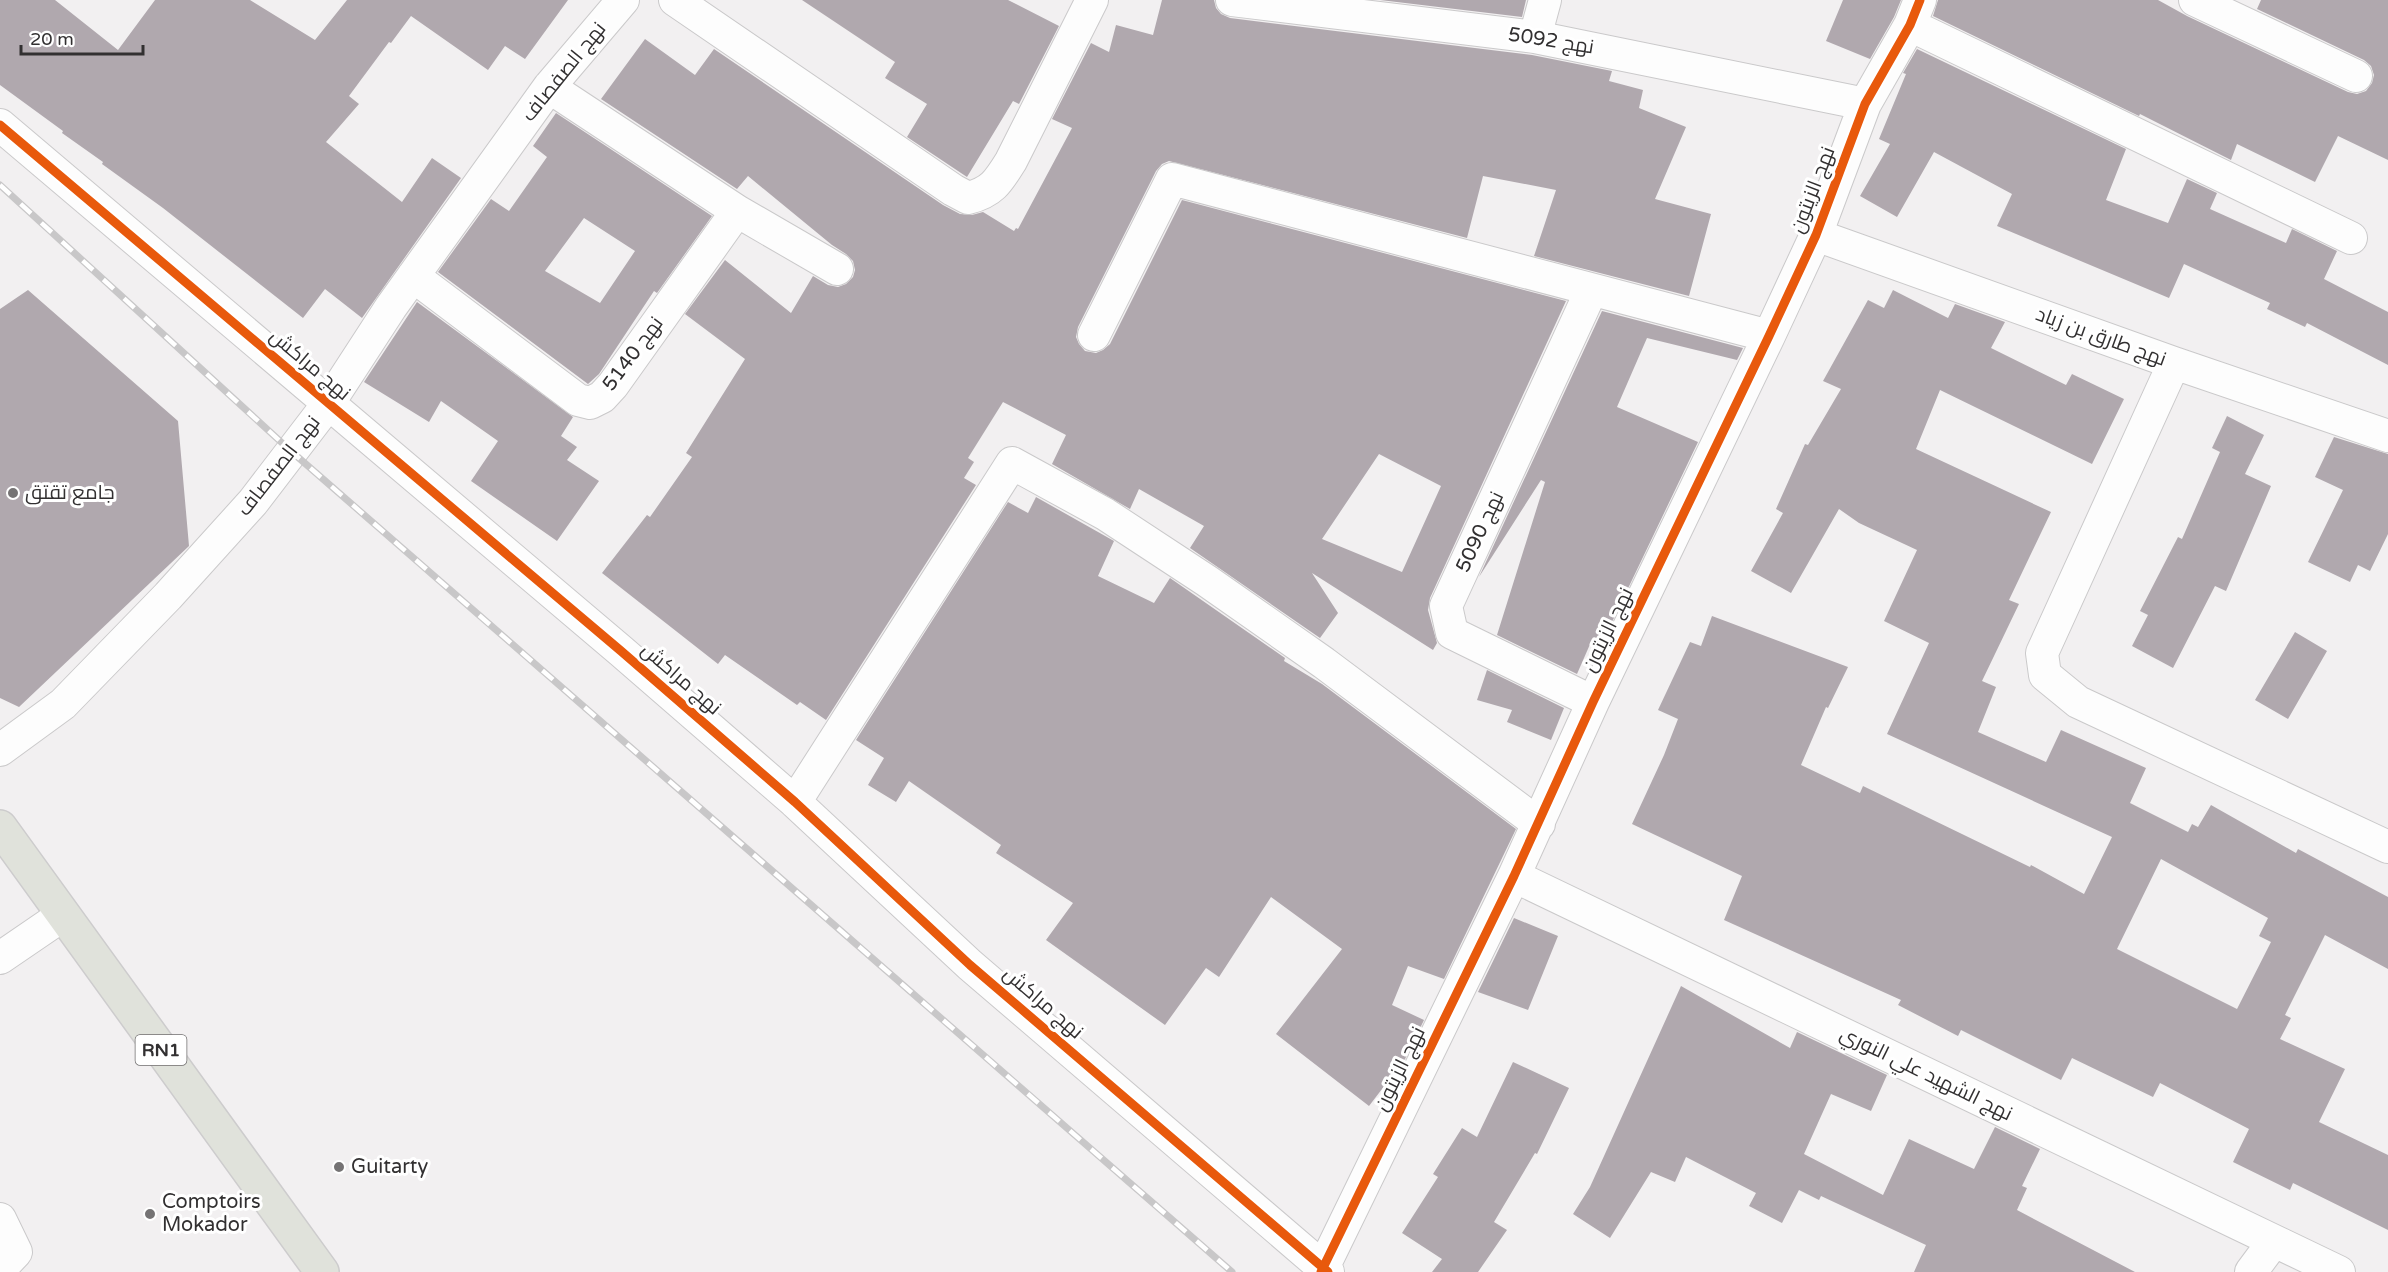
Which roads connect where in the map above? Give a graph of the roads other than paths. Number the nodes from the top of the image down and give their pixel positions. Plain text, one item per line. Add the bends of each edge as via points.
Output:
1 (623, 0) edge
2 (675, 0) edge
3 (1092, 0) edge
4 (1232, 0) edge
5 (1545, 0) edge
6 (2195, 0) edge
7 (1915, 12) edge
8 (1534, 37) junction
9 (2356, 76) dead end
10 (549, 87) junction
11 (1865, 104) junction
12 (0, 125) edge
13 (737, 211) junction
14 (1816, 235) junction
15 (2351, 238) dead end
16 (837, 268) dead end
17 (413, 276) junction
18 (1591, 291) junction
19 (1094, 335) dead end
20 (1769, 336) junction
21 (2174, 363) junction
22 (328, 404) junction
23 (2388, 436) edge
24 (1593, 702) junction
25 (0, 750) edge
26 (795, 802) junction
27 (1539, 824) junction
28 (0, 827) edge
29 (2388, 847) edge
30 (1514, 876) junction
31 (63, 915) junction
32 (0, 958) edge
33 (0, 1219) edge
34 (2274, 1241) junction
35 (0, 1269) edge
36 (1324, 1271) edge
37 (322, 1272) edge
38 (2251, 1272) edge
39 (2339, 1272) edge

1 - 10 street, نهج الصفصاف
2 - 3 street via 968,198 997,183 1011,161
4 - 8 street, نهج 5092
5 - 8 street
6 - 9 street
7 - 11 street, نهج الزيتون
7 - 15 street
8 - 11 street, نهج 5092
10 - 13 street
10 - 17 street, نهج الصفصاف
11 - 14 street, نهج الزيتون
12 - 22 street, نهج مراكش
13 - 16 street
13 - 17 street, نهج 5140 via 613,385 590,403 578,400
14 - 20 street, نهج الزيتون
14 - 21 street, نهج طارق بن زياد
17 - 22 street, نهج الصفصاف
18 - 19 street via 1172,179
18 - 20 street
18 - 24 street, نهج 5090 via 1446,606 1452,633
20 - 24 street, نهج الزيتون
21 - 23 street, نهج طارق بن زياد
21 - 29 street via 2042,653 2046,675 2078,702
22 - 25 street, نهج الصفصاف via 254,502 168,596 63,704
22 - 26 street, نهج مراكش
24 - 27 street, نهج الزيتون
26 - 27 street via 1012,463 1105,514 1207,581 1334,670
26 - 36 street, نهج مراكش via 970,965
27 - 30 street, نهج الزيتون
28 - 31 main road, RN1
30 - 34 street, نهج الشهيد علي النوري
30 - 36 street, نهج الزيتون
31 - 32 street
31 - 37 main road, RN1
33 - 35 street via 16,1252
34 - 38 street
34 - 39 street, نهج الشهيد علي النوري

